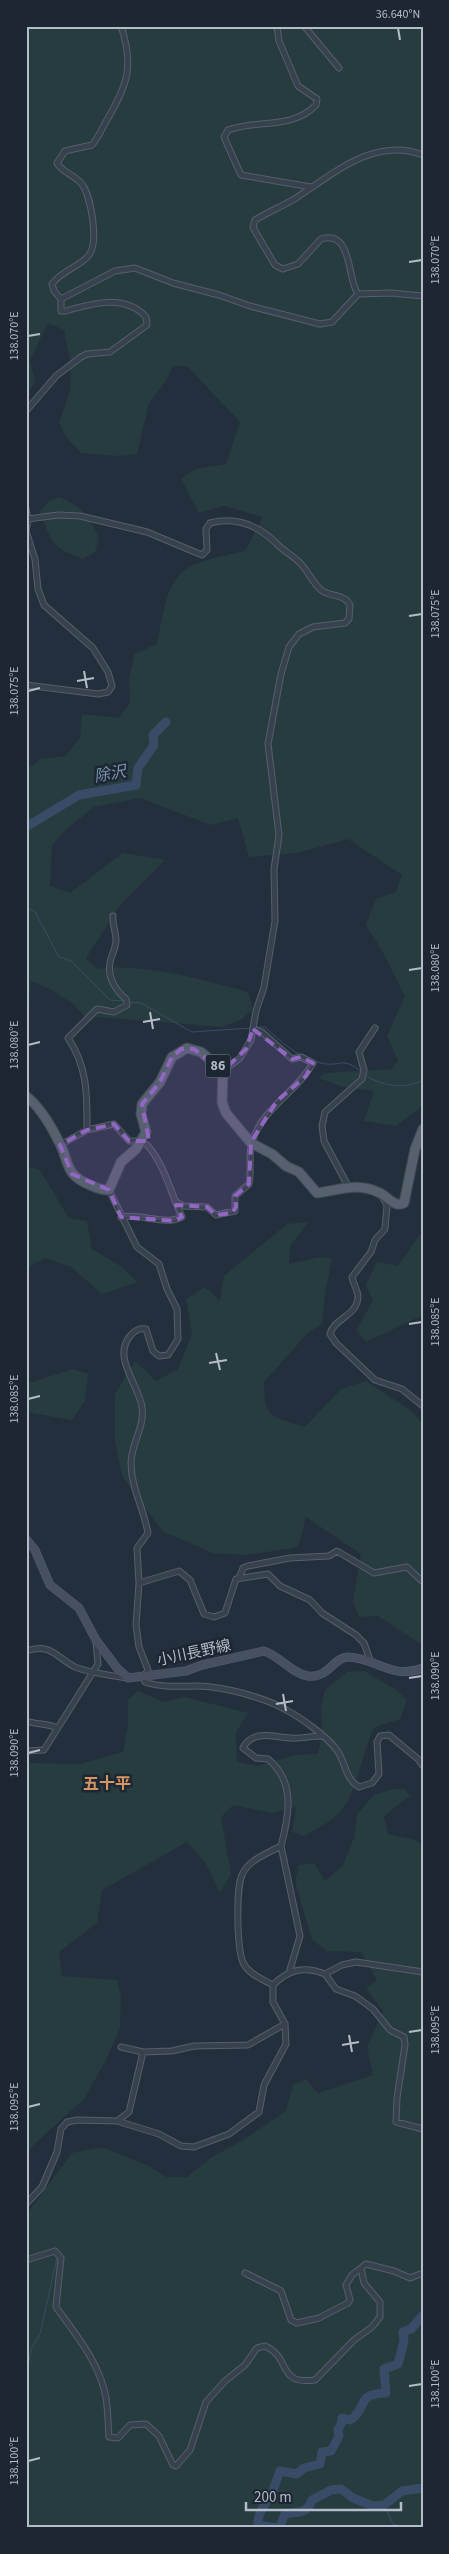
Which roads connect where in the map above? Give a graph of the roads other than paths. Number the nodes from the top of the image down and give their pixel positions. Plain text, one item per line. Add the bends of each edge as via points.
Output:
1 (121, 26) edge
2 (277, 26) edge
3 (304, 26) edge
4 (339, 68) dead end
5 (423, 155) edge
6 (311, 188) junction
7 (358, 294) junction
8 (423, 296) edge
9 (61, 299) junction
10 (26, 410) edge
11 (26, 509) edge
12 (28, 519) junction
13 (26, 531) edge
14 (26, 685) edge
15 (113, 916) dead end
16 (375, 1028) dead end
17 (253, 1029) junction
18 (224, 1071) junction
19 (26, 1096) edge
20 (423, 1129) edge
21 (87, 1130) junction
22 (143, 1141) junction
23 (251, 1143) junction
24 (60, 1145) junction
25 (348, 1186) junction
26 (108, 1190) junction
27 (381, 1193) junction
28 (175, 1201) junction
29 (121, 1217) junction
30 (423, 1406) edge
31 (26, 1539) edge
32 (239, 1578) junction
33 (423, 1582) edge
34 (139, 1583) junction
35 (96, 1640) junction
36 (26, 1651) edge
37 (371, 1664) junction
38 (423, 1668) edge
39 (94, 1671) junction
40 (128, 1678) junction
41 (143, 1678) junction
42 (26, 1721) edge
43 (57, 1728) junction
44 (322, 1736) junction
45 (26, 1751) edge
46 (423, 1766) edge
47 (282, 1846) junction
48 (423, 1972) edge
49 (289, 1973) junction
50 (325, 1974) junction
51 (274, 1985) junction
52 (286, 2024) junction
53 (121, 2047) dead end
54 (143, 2052) junction
55 (117, 2121) junction
56 (423, 2130) edge
57 (26, 2204) edge
58 (26, 2260) edge
59 (362, 2268) junction
60 (245, 2273) dead end
61 (423, 2274) edge

1 - 9 street via 129,57 122,94 92,145 65,151 57,164 87,191 92,218 88,255 52,284
2 - 6 street via 298,86 315,95 316,105 289,121 228,130 224,137 241,175
3 - 4 street
5 - 6 street via 392,150 366,155
6 - 7 street via 254,220 254,232 275,265 282,270 298,264 321,239 337,241 347,256
7 - 8 street
7 - 9 street via 332,322 320,324 127,268
9 - 10 street via 63,312 99,303 129,304 142,312 148,321 110,352 81,357 56,376
11 - 12 street
12 - 13 street
12 - 17 street via 80,516 147,532 202,555 207,550 207,525 220,521 248,524 267,533 300,562 323,591 345,599 350,606 350,619 346,623 313,627 299,634 289,647 281,674 268,744 279,835 274,869 275,921
13 - 14 street via 44,605 93,648 108,672 112,686 108,692 98,694
15 - 21 street via 116,939 110,964 111,978 119,993 126,998 127,1005 114,1012 97,1009 68,1038 80,1057 87,1094
16 - 25 street via 359,1052 364,1070 362,1079 325,1112 322,1126 324,1140
17 - 18 street via 240,1058
17 - 23 street via 262,1032 292,1059 301,1057 313,1063 306,1076 277,1101
18 - 22 main road, 86 via 194,1049 181,1049 172,1057 160,1082 142,1104 146,1132
18 - 23 main road, 86 via 222,1102 226,1113
19 - 24 main road via 36,1104
20 - 27 main road, 86 via 415,1149 404,1204 395,1204
21 - 22 street via 114,1124 129,1141
21 - 24 street
22 - 26 main road via 121,1162
22 - 28 street via 162,1167
23 - 25 main road, 86 via 299,1172 317,1193
23 - 28 street via 249,1184 235,1196 236,1207 232,1213 216,1215 207,1207 182,1206
24 - 26 main road via 68,1168 76,1178
25 - 27 main road, 86
26 - 29 street
27 - 30 street via 387,1204 385,1229 352,1276 358,1295 355,1307 330,1334 375,1380 402,1389
28 - 29 street via 182,1217 174,1221 133,1215
29 - 34 street via 137,1247 161,1268 177,1309 179,1324 176,1344 168,1355 156,1355 146,1329 142,1328 130,1335 124,1351 143,1419 131,1464 132,1483 145,1515 148,1533 137,1548
31 - 35 main road via 35,1550 50,1584 79,1608
32 - 33 street via 243,1568 248,1566 290,1558 330,1556 337,1551 374,1573 407,1567
32 - 34 street via 234,1583 225,1614 214,1617 204,1614 190,1580 179,1571
32 - 37 street via 268,1574 280,1586 310,1600 322,1614 361,1639
34 - 41 street via 136,1625 139,1647 148,1670
35 - 39 street via 98,1664
35 - 40 main road
36 - 39 street via 41,1647 76,1668
37 - 38 main road, 小川長野線 via 393,1672 412,1672
37 - 41 main road, 小川長野線 via 345,1657 319,1676 308,1676 264,1651 202,1665 186,1672
39 - 40 street
39 - 43 street
40 - 41 main road, 小川長野線
41 - 44 street via 152,1684 179,1688 221,1688 268,1703 286,1710
42 - 43 street
43 - 45 street via 44,1750
44 - 46 street via 335,1747 350,1779 359,1787 372,1783 379,1774 377,1742 384,1734
44 - 47 street via 292,1738 267,1734 256,1736 243,1748 256,1758 268,1759 282,1775 289,1814
47 - 49 street via 300,1936
47 - 51 street via 256,1860 242,1874 237,1892 241,1959 250,1971
48 - 50 street via 356,1962
49 - 50 street via 303,1969
49 - 51 street
50 - 56 street via 336,1989 355,1996 373,2009 390,2030 404,2037 396,2122
51 - 52 street via 273,2002
52 - 54 street via 248,2045 194,2046
52 - 55 street via 286,2044 264,2085 259,2112 229,2134 194,2147 182,2146 159,2134
53 - 54 street
54 - 55 street via 129,2112
55 - 57 street via 67,2122 61,2130 57,2152 42,2187
58 - 59 street via 55,2251 61,2258 56,2307 95,2365 106,2397 109,2436 118,2438 130,2425 146,2424 159,2436 176,2466 190,2450 206,2402 245,2365 257,2348 265,2346 274,2352 298,2382 315,2380 354,2340 372,2327 380,2317 380,2302 364,2283
59 - 60 street via 346,2285 348,2303 319,2318 297,2323 291,2320 281,2291
59 - 61 street via 366,2264 410,2278

